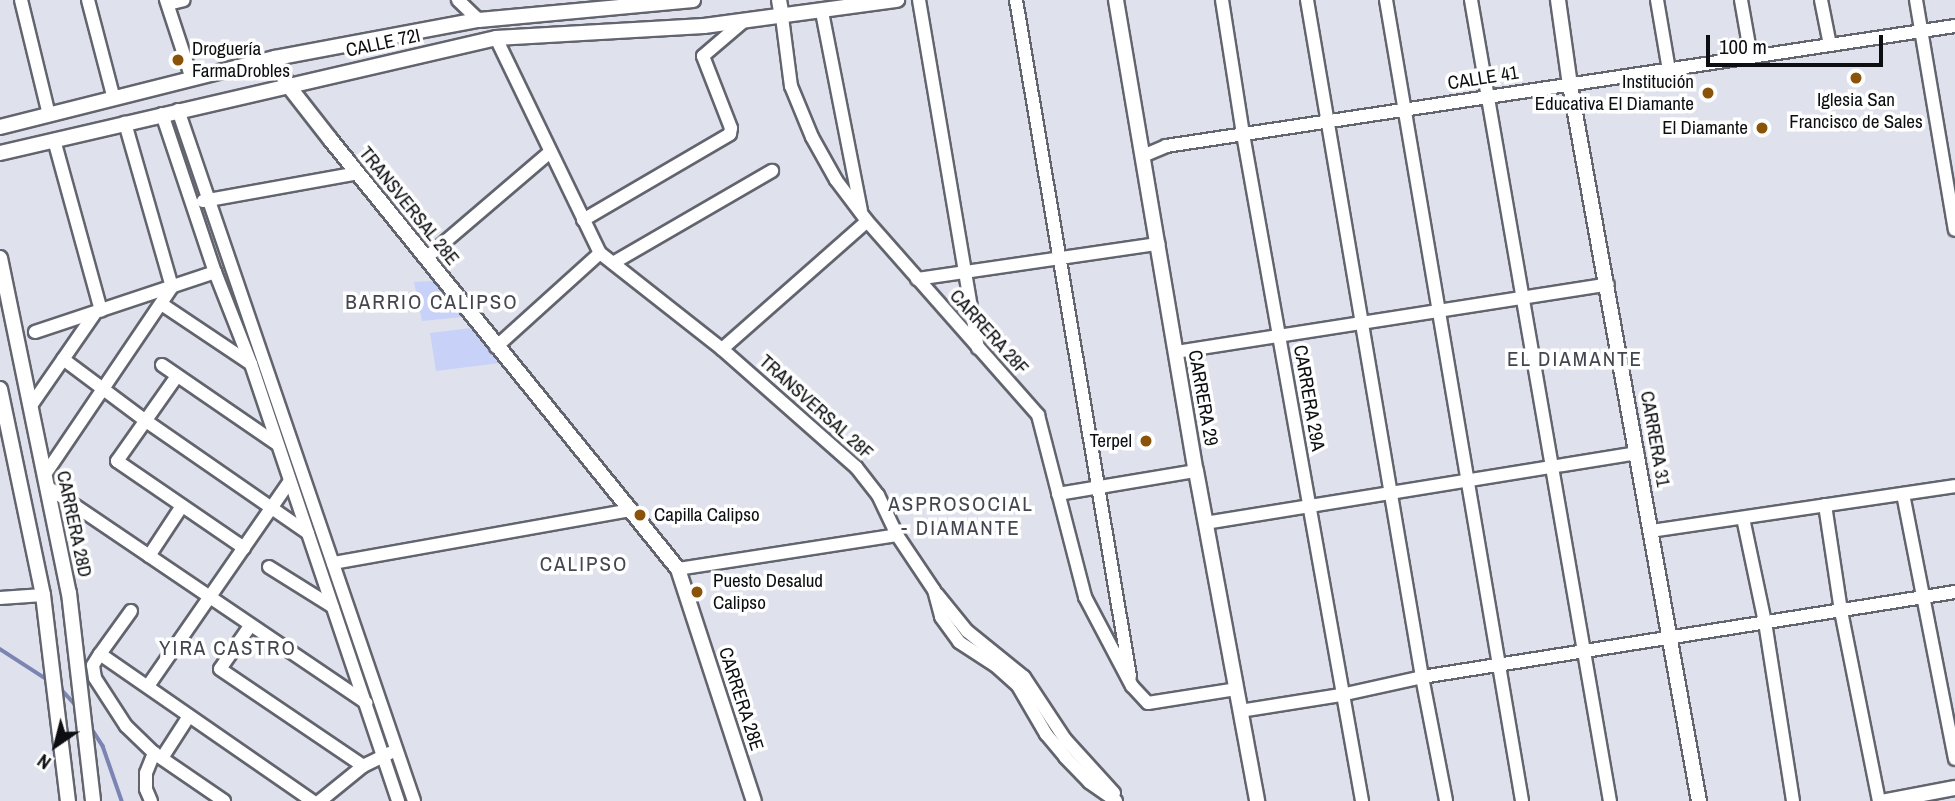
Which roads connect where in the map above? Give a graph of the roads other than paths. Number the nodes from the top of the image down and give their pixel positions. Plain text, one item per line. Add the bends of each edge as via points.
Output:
1 (21, 0) edge
2 (88, 0) edge
3 (184, 0) edge
4 (458, 0) edge
5 (693, 0) edge
6 (779, 0) edge
7 (897, 0) edge
8 (919, 0) edge
9 (1016, 0) edge
10 (1116, 0) edge
11 (1222, 0) edge
12 (1307, 0) edge
13 (1386, 0) edge
14 (1471, 0) edge
15 (1558, 0) edge
16 (1657, 0) edge
17 (1741, 0) edge
18 (1821, 0) edge
19 (1916, 0) edge
20 (167, 2) edge
21 (822, 12) junction
22 (782, 18) junction
23 (479, 20) junction
24 (744, 22) junction
25 (1955, 26) edge
26 (1921, 32) junction
27 (496, 38) junction
28 (1830, 45) junction
29 (1751, 57) junction
30 (275, 58) junction
31 (1669, 70) junction
32 (192, 79) junction
33 (287, 84) junction
34 (1570, 85) junction
35 (1487, 97) junction
36 (114, 99) junction
37 (178, 110) junction
38 (1404, 110) junction
39 (162, 114) junction
40 (49, 115) junction
41 (1327, 121) junction
42 (125, 123) junction
43 (0, 127) edge
44 (1243, 134) junction
45 (54, 140) junction
46 (550, 152) junction
47 (0, 153) edge
48 (1143, 156) junction
49 (772, 172) dead end
50 (358, 173) junction
51 (209, 200) junction
52 (192, 204) junction
53 (1954, 215) edge
54 (864, 218) junction
55 (583, 220) junction
56 (1955, 230) edge
57 (1157, 244) junction
58 (600, 253) junction
59 (0, 258) edge
60 (425, 258) junction
61 (1060, 258) junction
62 (612, 263) junction
63 (215, 272) junction
64 (965, 272) junction
65 (917, 279) junction
66 (1608, 284) junction
67 (172, 287) junction
68 (1521, 298) junction
69 (163, 304) junction
70 (1439, 311) junction
71 (98, 312) junction
72 (1362, 323) junction
73 (35, 332) dead end
74 (1279, 336) junction
75 (496, 347) junction
76 (722, 349) junction
77 (978, 349) junction
78 (1176, 352) junction
79 (63, 359) junction
80 (162, 365) dead end
81 (251, 365) junction
82 (177, 376) junction
83 (0, 389) edge
84 (104, 391) junction
85 (30, 407) junction
86 (146, 421) junction
87 (277, 444) junction
88 (1637, 453) junction
89 (1550, 467) junction
90 (1196, 471) junction
91 (1468, 480) junction
92 (45, 481) junction
93 (290, 481) junction
94 (1955, 486) edge
95 (1100, 487) junction
96 (1391, 493) junction
97 (1058, 494) junction
98 (1903, 494) junction
99 (1825, 505) junction
100 (182, 506) junction
101 (1309, 506) junction
102 (271, 508) junction
103 (631, 510) junction
104 (1743, 518) junction
105 (1205, 523) junction
106 (1651, 531) junction
107 (308, 533) junction
108 (897, 535) junction
109 (244, 548) junction
110 (149, 556) junction
111 (333, 563) junction
112 (269, 567) dead end
113 (678, 569) junction
114 (1955, 592) edge
115 (43, 596) junction
116 (1922, 597) junction
117 (0, 598) edge
118 (209, 598) junction
119 (333, 607) junction
120 (131, 611) dead end
121 (1841, 611) junction
122 (1765, 622) junction
123 (250, 626) junction
124 (1672, 638) junction
125 (1582, 653) junction
126 (100, 654) junction
127 (1499, 665) junction
128 (1422, 677) junction
129 (148, 686) junction
130 (1132, 686) junction
131 (1236, 689) junction
132 (369, 694) junction
133 (1341, 695) junction
134 (1240, 711) junction
135 (189, 716) junction
136 (397, 750) junction
137 (158, 755) junction
138 (382, 755) junction
139 (1955, 759) edge
140 (363, 766) junction
141 (1955, 788) edge
142 (1925, 797) edge
143 (68, 801) edge
144 (93, 801) edge
145 (151, 801) edge
146 (224, 801) edge
147 (312, 801) edge
148 (320, 801) edge
149 (398, 801) edge
150 (414, 801) edge
151 (754, 801) edge
152 (1119, 801) edge
153 (1256, 801) edge
154 (1362, 801) edge
155 (1446, 801) edge
156 (1522, 801) edge
157 (1610, 801) edge
158 (1699, 801) edge
159 (1793, 801) edge
160 (1879, 801) edge
161 (1886, 801) edge

1 - 40 street
2 - 36 street
3 - 20 street
4 - 23 street
5 - 23 street, CALLE 72I
6 - 22 street, CARRERA 28F
7 - 21 street, CALLE 72I
8 - 64 street
9 - 61 street
10 - 48 street, CARRERA 29
11 - 44 street, CARRERA 29A
12 - 41 street
13 - 38 street
14 - 35 street
15 - 34 street, CARRERA 31
16 - 31 street
17 - 29 street
18 - 28 street
19 - 26 street
20 - 32 street
21 - 22 street, CALLE 72I
21 - 54 street
22 - 24 street, CALLE 72I
22 - 54 street, CARRERA 28F via 791,86 836,180
23 - 30 street, CALLE 72I
24 - 27 street, CALLE 72I
24 - 55 street via 704,56 732,128 730,134
25 - 26 street, CALLE 41
26 - 28 street, CALLE 41
26 - 53 street
27 - 33 street, CALLE 72I
27 - 46 street, TRANSVERSAL 28F
28 - 29 street, CALLE 41
29 - 31 street, CALLE 41
30 - 32 street, CALLE 72I
30 - 33 street, TRANSVERSAL 28E
31 - 34 street, CALLE 41
32 - 36 street, CALLE 72I
33 - 37 street, CALLE 72I
33 - 50 street, TRANSVERSAL 28E
34 - 35 street, CALLE 41
34 - 66 street, CARRERA 31
35 - 38 street, CALLE 41
35 - 68 street
36 - 40 street, CALLE 72I
37 - 39 street, CALLE 72I
37 - 51 street
38 - 41 street, CALLE 41
38 - 70 street
39 - 42 street, CALLE 72I
39 - 52 street
40 - 43 street, CALLE 72I
41 - 44 street, CALLE 41
41 - 72 street
42 - 45 street, CALLE 72I
42 - 67 street
44 - 48 street, CALLE 41 via 1166,146
44 - 74 street, CARRERA 29A
45 - 47 street, CALLE 72I
45 - 71 street
46 - 55 street, TRANSVERSAL 28F
46 - 60 street
48 - 57 street, CARRERA 29
49 - 62 street
50 - 51 street
50 - 60 street, TRANSVERSAL 28E
51 - 52 street
51 - 111 street
52 - 63 street
53 - 56 street
54 - 65 street, CARRERA 28F
54 - 76 street
55 - 58 street, TRANSVERSAL 28F
57 - 61 street
57 - 78 street, CARRERA 29
58 - 62 street, TRANSVERSAL 28F
58 - 75 street
59 - 85 street, CARRERA 28D
60 - 75 street, TRANSVERSAL 28E
61 - 64 street
61 - 95 street
62 - 76 street, TRANSVERSAL 28F
63 - 67 street
63 - 81 street
64 - 65 street
64 - 77 street
65 - 77 street, CARRERA 28F
66 - 68 street
66 - 88 street, CARRERA 31
67 - 69 street
67 - 71 street
68 - 70 street
68 - 89 street
69 - 81 street
69 - 84 street
70 - 72 street
70 - 91 street
71 - 73 street
71 - 79 street
72 - 74 street
72 - 96 street
74 - 78 street
74 - 101 street, CARRERA 29A
75 - 103 street, TRANSVERSAL 28E
76 - 108 street, TRANSVERSAL 28F via 856,467 878,495
77 - 97 street, CARRERA 28F via 1038,415
78 - 90 street, CARRERA 29
79 - 84 street
79 - 85 street
80 - 82 street
81 - 87 street
82 - 86 street
82 - 87 street
83 - 115 street
84 - 86 street
84 - 92 street
85 - 92 street, CARRERA 28D
86 - 100 street via 117,461
86 - 102 street
87 - 93 street
88 - 89 street
88 - 106 street, CARRERA 31
89 - 91 street
89 - 125 street
90 - 95 street
90 - 105 street, CARRERA 29
91 - 96 street
91 - 127 street
92 - 110 street
92 - 144 street, CARRERA 28D via 69,593
93 - 102 street
93 - 107 street
94 - 98 street
95 - 97 street
95 - 130 street
96 - 101 street
96 - 128 street
97 - 130 street, CARRERA 28F via 1085,597
98 - 99 street
98 - 116 street
99 - 104 street
99 - 121 street
100 - 109 street
100 - 110 street
101 - 105 street
101 - 133 street, CARRERA 29A
102 - 107 street
102 - 109 street
103 - 111 street
103 - 113 street, TRANSVERSAL 28E
104 - 106 street
104 - 122 street
105 - 131 street, CARRERA 29
106 - 124 street, CARRERA 31
107 - 119 street
108 - 113 street
108 - 152 street, TRANSVERSAL 28F via 934,590 941,617 959,642 1018,686 1045,734 1065,757 1089,782
109 - 118 street
110 - 118 street
111 - 132 street
112 - 119 street
113 - 151 street, CARRERA 28E
114 - 116 street
115 - 117 street
115 - 143 street
116 - 121 street
116 - 139 street
118 - 123 street
118 - 129 street
119 - 132 street
120 - 126 street
121 - 122 street
121 - 160 street
122 - 124 street
122 - 159 street
123 - 132 street
123 - 140 street via 220,669
124 - 125 street
124 - 158 street, CARRERA 31
125 - 127 street
125 - 157 street
126 - 129 street
126 - 137 street via 93,665 95,678 125,726
127 - 128 street
127 - 156 street
128 - 133 street
128 - 155 street
129 - 135 street
130 - 131 street, CARRERA 28F via 1148,703
131 - 134 street, CARRERA 29
132 - 136 street
132 - 138 street
133 - 134 street
133 - 154 street, CARRERA 29A
134 - 153 street, CARRERA 29
135 - 137 street
135 - 147 street
136 - 138 street
136 - 150 street
137 - 145 street via 146,773
137 - 146 street
138 - 140 street
138 - 149 street
140 - 148 street
141 - 142 street
142 - 161 street

